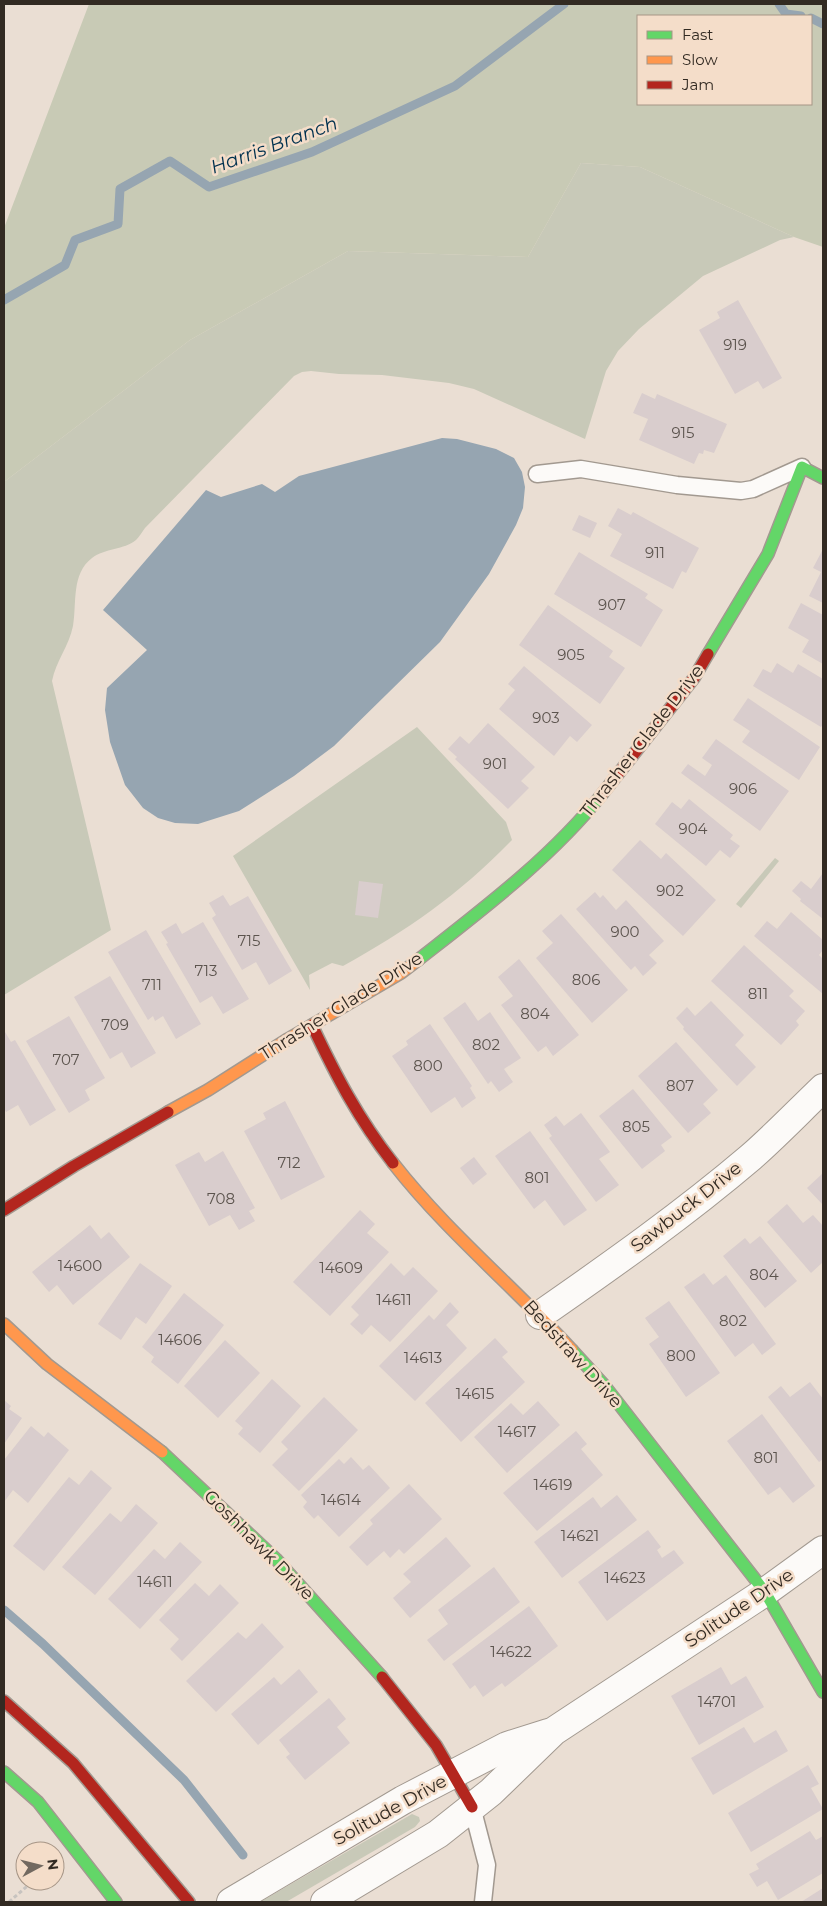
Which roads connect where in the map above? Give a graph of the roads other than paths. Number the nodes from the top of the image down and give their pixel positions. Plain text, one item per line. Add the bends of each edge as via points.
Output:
1 (802, 467) junction
2 (537, 474) dead end
3 (823, 478) edge
4 (312, 1026) junction
5 (823, 1088) edge
6 (4, 1210) edge
7 (540, 1315) junction
8 (4, 1324) edge
9 (823, 1550) edge
10 (764, 1592) junction
11 (823, 1692) edge
12 (4, 1701) edge
13 (554, 1731) junction
14 (4, 1772) edge
15 (453, 1775) junction
16 (472, 1807) junction
17 (116, 1902) edge
18 (189, 1902) edge
19 (231, 1902) edge
20 (324, 1902) edge
21 (484, 1902) edge

1 - 2 lane via 753,489 741,491 677,486 581,469
1 - 3 street
1 - 4 street, Thrasher Glade Drive via 768,554 694,678 580,821 498,897 401,973
4 - 6 street, Thrasher Glade Drive
4 - 7 street, Bedstraw Drive via 335,1075 375,1140 416,1192
5 - 7 street, Sawbuck Drive via 751,1156 675,1218
7 - 10 street, Bedstraw Drive via 604,1385
8 - 15 street, Goshhawk Drive via 47,1364 159,1449 276,1559 392,1688 436,1746
9 - 10 street, Solitude Drive
10 - 11 street, Bedstraw Drive
10 - 13 street, Solitude Drive
12 - 18 street via 73,1764
13 - 15 street, Solitude Drive via 507,1746
13 - 16 street, Solitude Drive
14 - 17 street via 38,1802
15 - 16 street, Goshhawk Drive
15 - 19 street, Solitude Drive via 403,1800
16 - 20 street, Solitude Drive via 438,1834
16 - 21 lane via 487,1865

